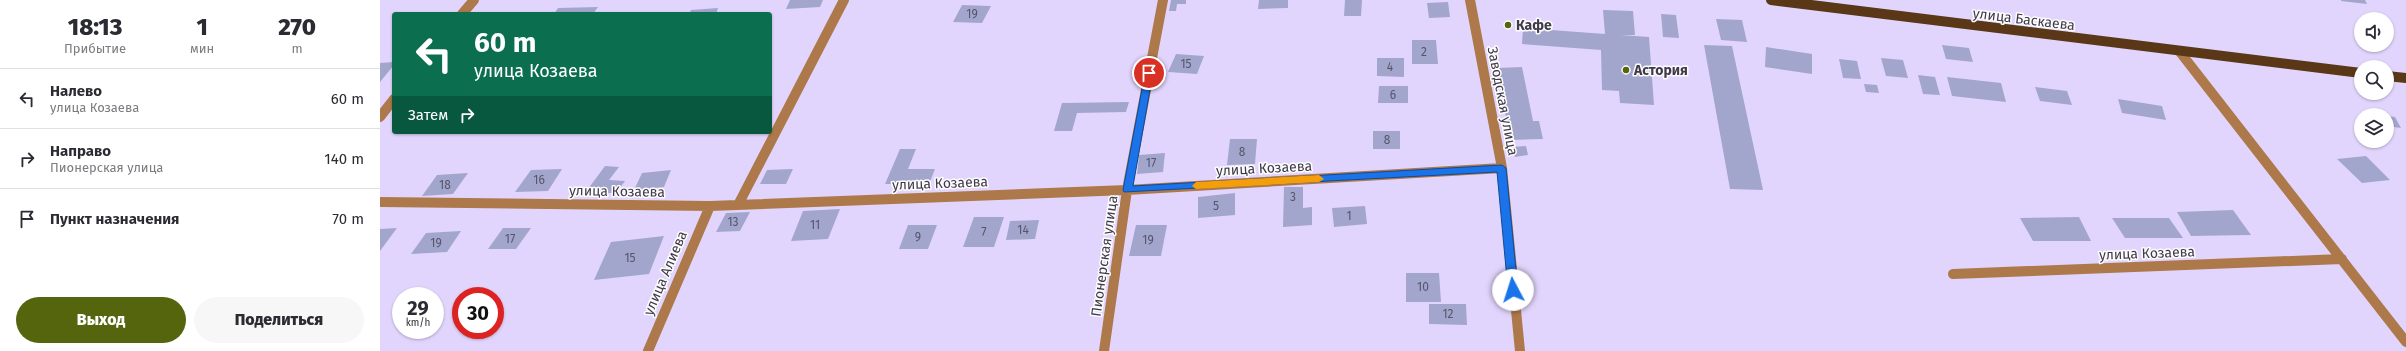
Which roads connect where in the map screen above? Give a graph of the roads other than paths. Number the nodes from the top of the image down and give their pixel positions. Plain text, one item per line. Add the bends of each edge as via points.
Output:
1 (474, 0) edge
2 (844, 0) edge
3 (1163, 0) edge
4 (1470, 0) edge
5 (1771, 0) edge
6 (464, 12) edge
7 (2180, 52) junction
8 (2354, 72) edge
9 (2394, 77) edge
10 (2406, 78) edge
11 (392, 101) edge
12 (380, 116) edge
13 (1502, 168) junction
14 (1127, 190) junction
15 (380, 202) edge
16 (738, 205) junction
17 (710, 206) junction
18 (2342, 259) junction
19 (1953, 274) dead end
20 (2406, 342) edge
21 (648, 351) edge
22 (1104, 351) edge
23 (1520, 351) edge

1 - 6 street
2 - 16 street
3 - 14 street, Пионерская улица
4 - 13 street, Заводская улица
5 - 7 main road, улица Баскаева
7 - 8 main road, улица Баскаева
7 - 18 street
9 - 10 main road
11 - 12 street
13 - 14 street, улица Козаева
13 - 23 street, Заводская улица
14 - 16 street, улица Козаева
14 - 22 street, Пионерская улица
15 - 17 street, улица Козаева
16 - 17 street, улица Козаева
17 - 21 street, улица Алиева
18 - 19 street, улица Козаева
18 - 20 street

